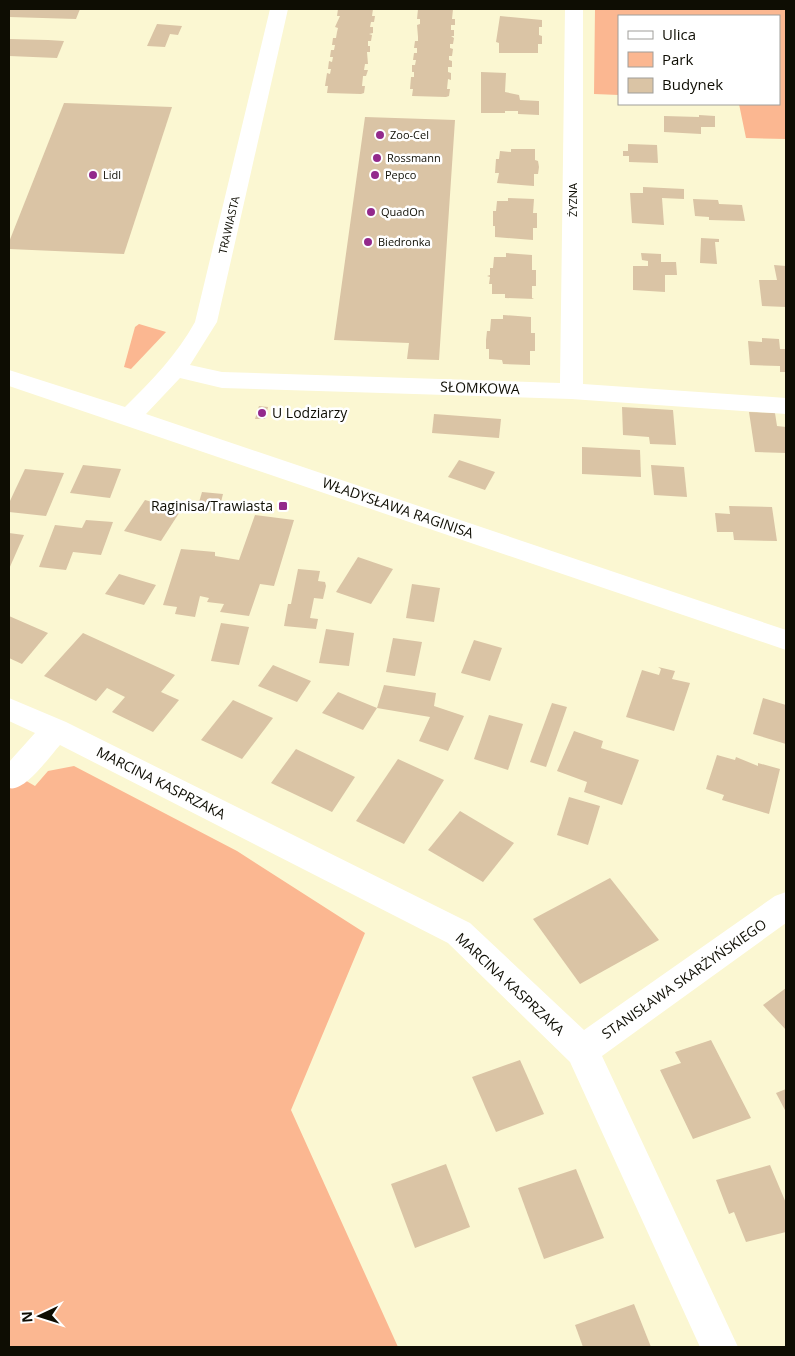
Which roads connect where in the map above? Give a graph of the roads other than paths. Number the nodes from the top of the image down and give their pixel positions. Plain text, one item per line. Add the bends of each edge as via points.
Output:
1 (279, 9) edge
2 (574, 9) edge
3 (174, 370) junction
4 (9, 378) edge
5 (571, 391) junction
6 (786, 406) edge
7 (129, 417) junction
8 (786, 640) edge
9 (9, 709) edge
10 (56, 730) junction
11 (13, 777) dead end
12 (786, 906) edge
13 (582, 1051) junction
14 (719, 1347) edge

1 - 3 street, TRAWIASTA via 209,313 198,338
2 - 5 street, ŻYZNA
3 - 5 street, SŁOMKOWA via 231,380
3 - 7 street, TRAWIASTA
4 - 7 street, WŁADYSŁAWA RAGINISA
5 - 6 street, SŁOMKOWA
7 - 8 street, WŁADYSŁAWA RAGINISA
9 - 10 street, MARCINA KASPRZAKA
10 - 11 street
10 - 13 street, MARCINA KASPRZAKA via 459,934
12 - 13 street, STANISŁAWA SKARŻYŃSKIEGO
13 - 14 street, MARCINA KASPRZAKA

